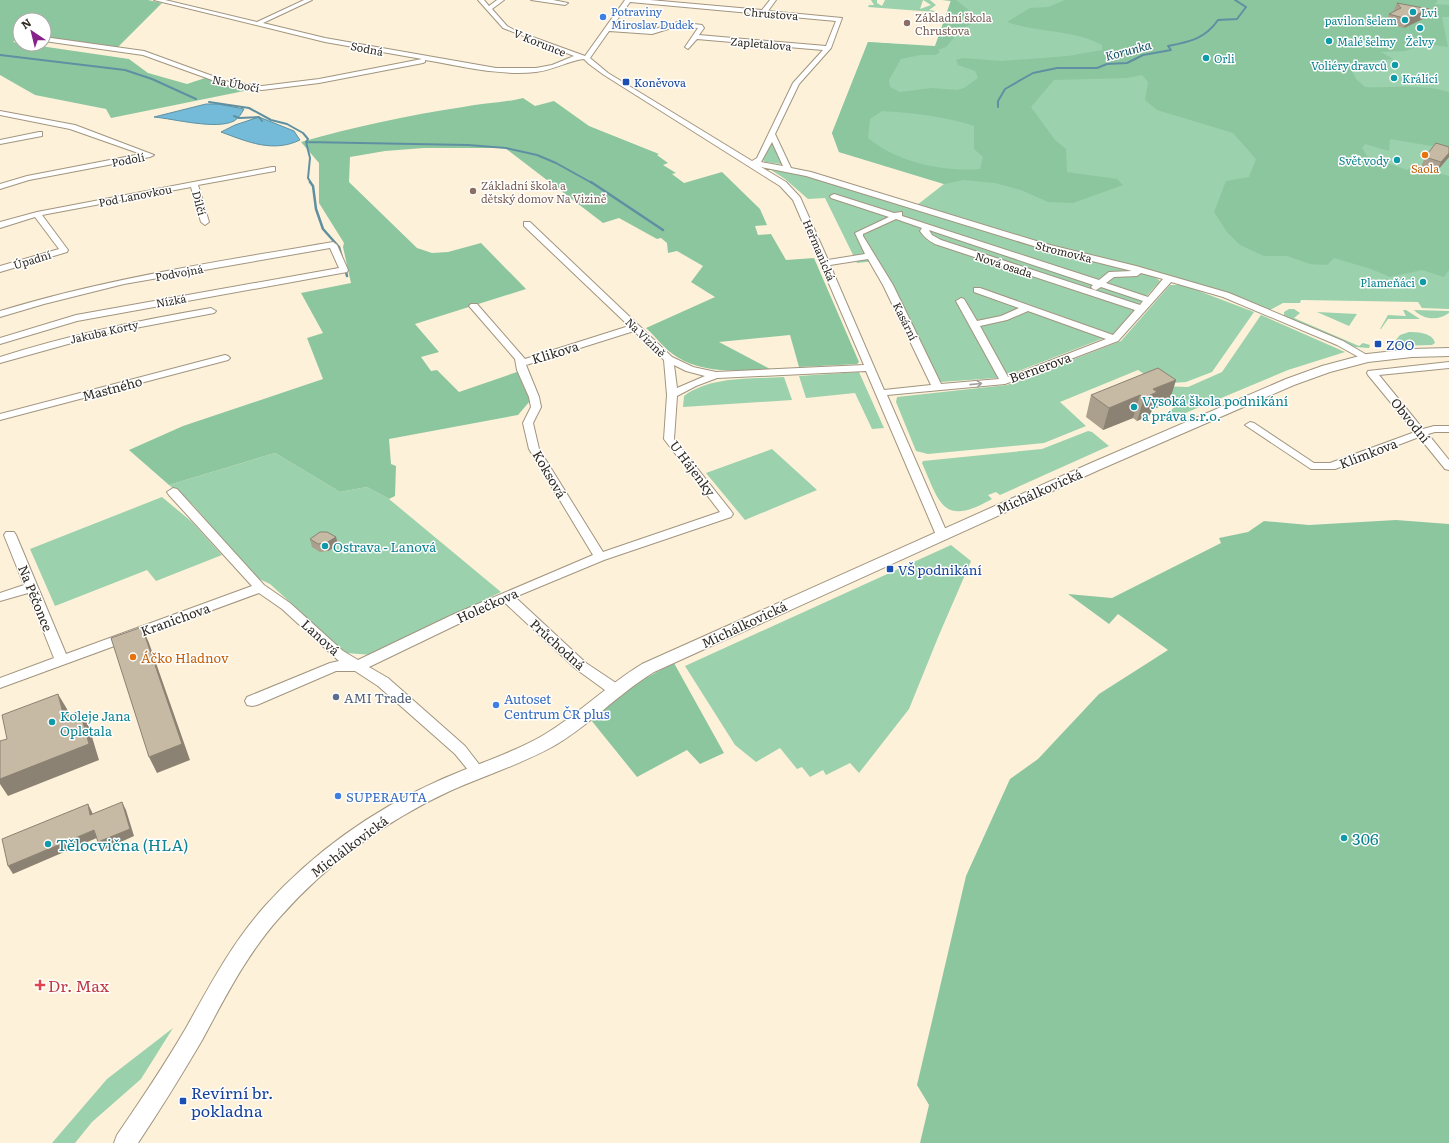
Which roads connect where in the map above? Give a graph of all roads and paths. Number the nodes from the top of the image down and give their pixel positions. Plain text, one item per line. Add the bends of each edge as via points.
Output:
1 (157, 0) edge
2 (289, 0) edge
3 (481, 0) edge
4 (501, 0) edge
5 (534, 0) edge
6 (629, 0) edge
7 (704, 0) edge
8 (773, 0) edge
9 (306, 2) edge
10 (565, 3) dead end
11 (699, 6) junction
12 (488, 8) junction
13 (764, 12) junction
14 (257, 24) junction
15 (606, 30) junction
16 (695, 37) junction
17 (52, 40) edge
18 (688, 47) dead end
19 (828, 48) junction
20 (583, 57) junction
21 (430, 59) junction
22 (0, 113) edge
23 (39, 134) dead end
24 (772, 135) junction
25 (0, 142) edge
26 (753, 164) junction
27 (272, 169) dead end
28 (788, 169) junction
29 (194, 184) junction
30 (0, 187) edge
31 (876, 195) junction
32 (834, 196) dead end
33 (862, 205) junction
34 (910, 205) junction
35 (37, 214) junction
36 (895, 216) junction
37 (205, 222) dead end
38 (527, 224) dead end
39 (0, 225) edge
40 (927, 227) junction
41 (871, 256) junction
42 (825, 263) junction
43 (0, 269) edge
44 (344, 270) joint
45 (1150, 273) junction
46 (1170, 278) junction
47 (1099, 284) junction
48 (977, 290) dead end
49 (1091, 293) junction
50 (1150, 300) junction
51 (961, 301) dead end
52 (474, 306) dead end
53 (1028, 308) junction
54 (1141, 309) junction
55 (211, 311) dead end
56 (0, 314) edge
57 (974, 325) junction
58 (636, 327) junction
59 (1115, 339) junction
60 (0, 341) edge
61 (1449, 352) edge
62 (225, 358) dead end
63 (1367, 358) junction
64 (669, 359) junction
65 (0, 360) edge
66 (521, 363) junction
67 (1449, 365) edge
68 (871, 368) junction
69 (716, 375) junction
70 (1005, 381) junction
71 (938, 387) junction
72 (881, 393) junction
73 (672, 395) junction
74 (0, 418) edge
75 (1250, 425) dead end
76 (1449, 429) edge
77 (1421, 433) junction
78 (1449, 467) edge
79 (173, 492) dead end
80 (726, 514) joint
81 (10, 535) dead end
82 (942, 535) junction
83 (600, 557) junction
84 (32, 587) junction
85 (260, 588) junction
86 (506, 596) junction
87 (0, 597) edge
88 (62, 661) junction
89 (356, 666) junction
90 (0, 683) edge
91 (614, 689) junction
92 (252, 701) dead end
93 (478, 772) junction
94 (165, 1084) junction
95 (115, 1143) edge
96 (125, 1143) edge

1 - 14 street, Sodná
2 - 9 street
3 - 12 street, V Korunce
4 - 12 street
5 - 10 street
6 - 11 street, Chrustova
6 - 15 street
7 - 11 street
8 - 13 street
9 - 14 street
11 - 13 street, Chrustova
12 - 20 street, V Korunce via 505,27 514,32
13 - 19 street, Chrustova via 840,19
14 - 21 street, Sodná via 325,40
15 - 16 street via 652,32 678,24 690,24 701,28
15 - 20 street
16 - 18 street
16 - 19 street, Zapletalova
17 - 21 street, Na Úbočí via 144,53 228,84 262,88 319,81
19 - 24 street via 796,83
20 - 21 street, Sodná via 554,67 516,71
20 - 26 street, Heřmanická via 606,74
22 - 30 street, Podolí via 72,127 150,155 27,178
23 - 25 street
24 - 26 street via 760,160
24 - 28 street
26 - 28 street, Stromovka
26 - 42 street, Heřmanická via 783,184 797,199
27 - 29 street, Pod Lanovkou
28 - 31 street, Stromovka
29 - 35 street, Pod Lanovkou
29 - 37 street, Dílčí
31 - 33 street
31 - 34 street, Stromovka
32 - 33 street, Nová osada
33 - 36 street, Nová osada
34 - 36 street
34 - 45 street, Stromovka via 1043,246
35 - 39 street, Pod Lanovkou
35 - 43 street, Úpadní via 64,250
36 - 40 street, Nová osada
36 - 41 street, Kasární via 859,233 864,247
38 - 58 street, Na Vizině
40 - 47 street, Nová osada
40 - 49 street, Nová osada via 924,231 938,242
41 - 42 street
41 - 71 street, Kasární
42 - 68 street, Heřmanická
44 - 56 street, Podvojná via 333,245 70,293
44 - 60 street, Nízká via 76,318
45 - 46 street, Stromovka
45 - 47 street via 1112,274
46 - 50 street, Bernerova
46 - 63 street, Stromovka via 1226,295 1340,343
47 - 49 street
47 - 50 street, Nová osada
48 - 53 street
49 - 54 street, Nová osada
50 - 54 street, Bernerova
51 - 57 street
52 - 66 street, Klikova via 520,358
53 - 57 street via 1004,318
53 - 59 street
54 - 59 street, Bernerova
55 - 65 street, Jakuba Korty via 116,328 41,346
57 - 70 street
58 - 64 street, Na Vizině
58 - 66 street, Klikova
59 - 70 street, Bernerova
61 - 63 street, Michálkovická via 1406,353
62 - 74 street, Mastného
63 - 82 street, Michálkovická via 1333,366 1290,382
64 - 69 street, Na Vizině via 690,369
64 - 73 street, U Hájenky
66 - 83 street, Koksová via 536,408 528,423 534,449
67 - 77 street, Obvodní via 1372,373
68 - 69 street, Na Vizině
68 - 72 street, Heřmanická
69 - 73 street
71 -> 70 street, Bernerova
71 - 72 street, Bernerova
72 - 82 street, Heřmanická
73 - 80 street, U Hájenky via 669,439
75 - 77 street, Klímkova via 1311,466 1331,467
76 - 77 street, Klímkova via 1434,429
77 - 78 street, Obvodní
79 - 85 street, Lanová
80 - 83 street, Holečkova
81 - 84 street, Na Pěčonce
82 - 91 street, Michálkovická via 652,666
83 - 86 street, Holečkova
84 - 87 street
84 - 88 street, Na Pěčonce
85 - 88 street, Kranichova
85 - 89 street, Lanová via 286,606 338,654
86 - 89 street, Holečkova
86 - 91 street, Průchodná via 581,666
88 - 90 street, Kranichova
89 - 92 street, Holečkova via 335,666
89 - 93 street, Lanová via 383,682 460,750
91 - 93 street, Michálkovická via 548,742
93 - 94 street, Michálkovická via 430,792 398,810 344,846 296,888 245,946
94 - 95 street, Michálkovická
94 - 96 street, Michálkovická

